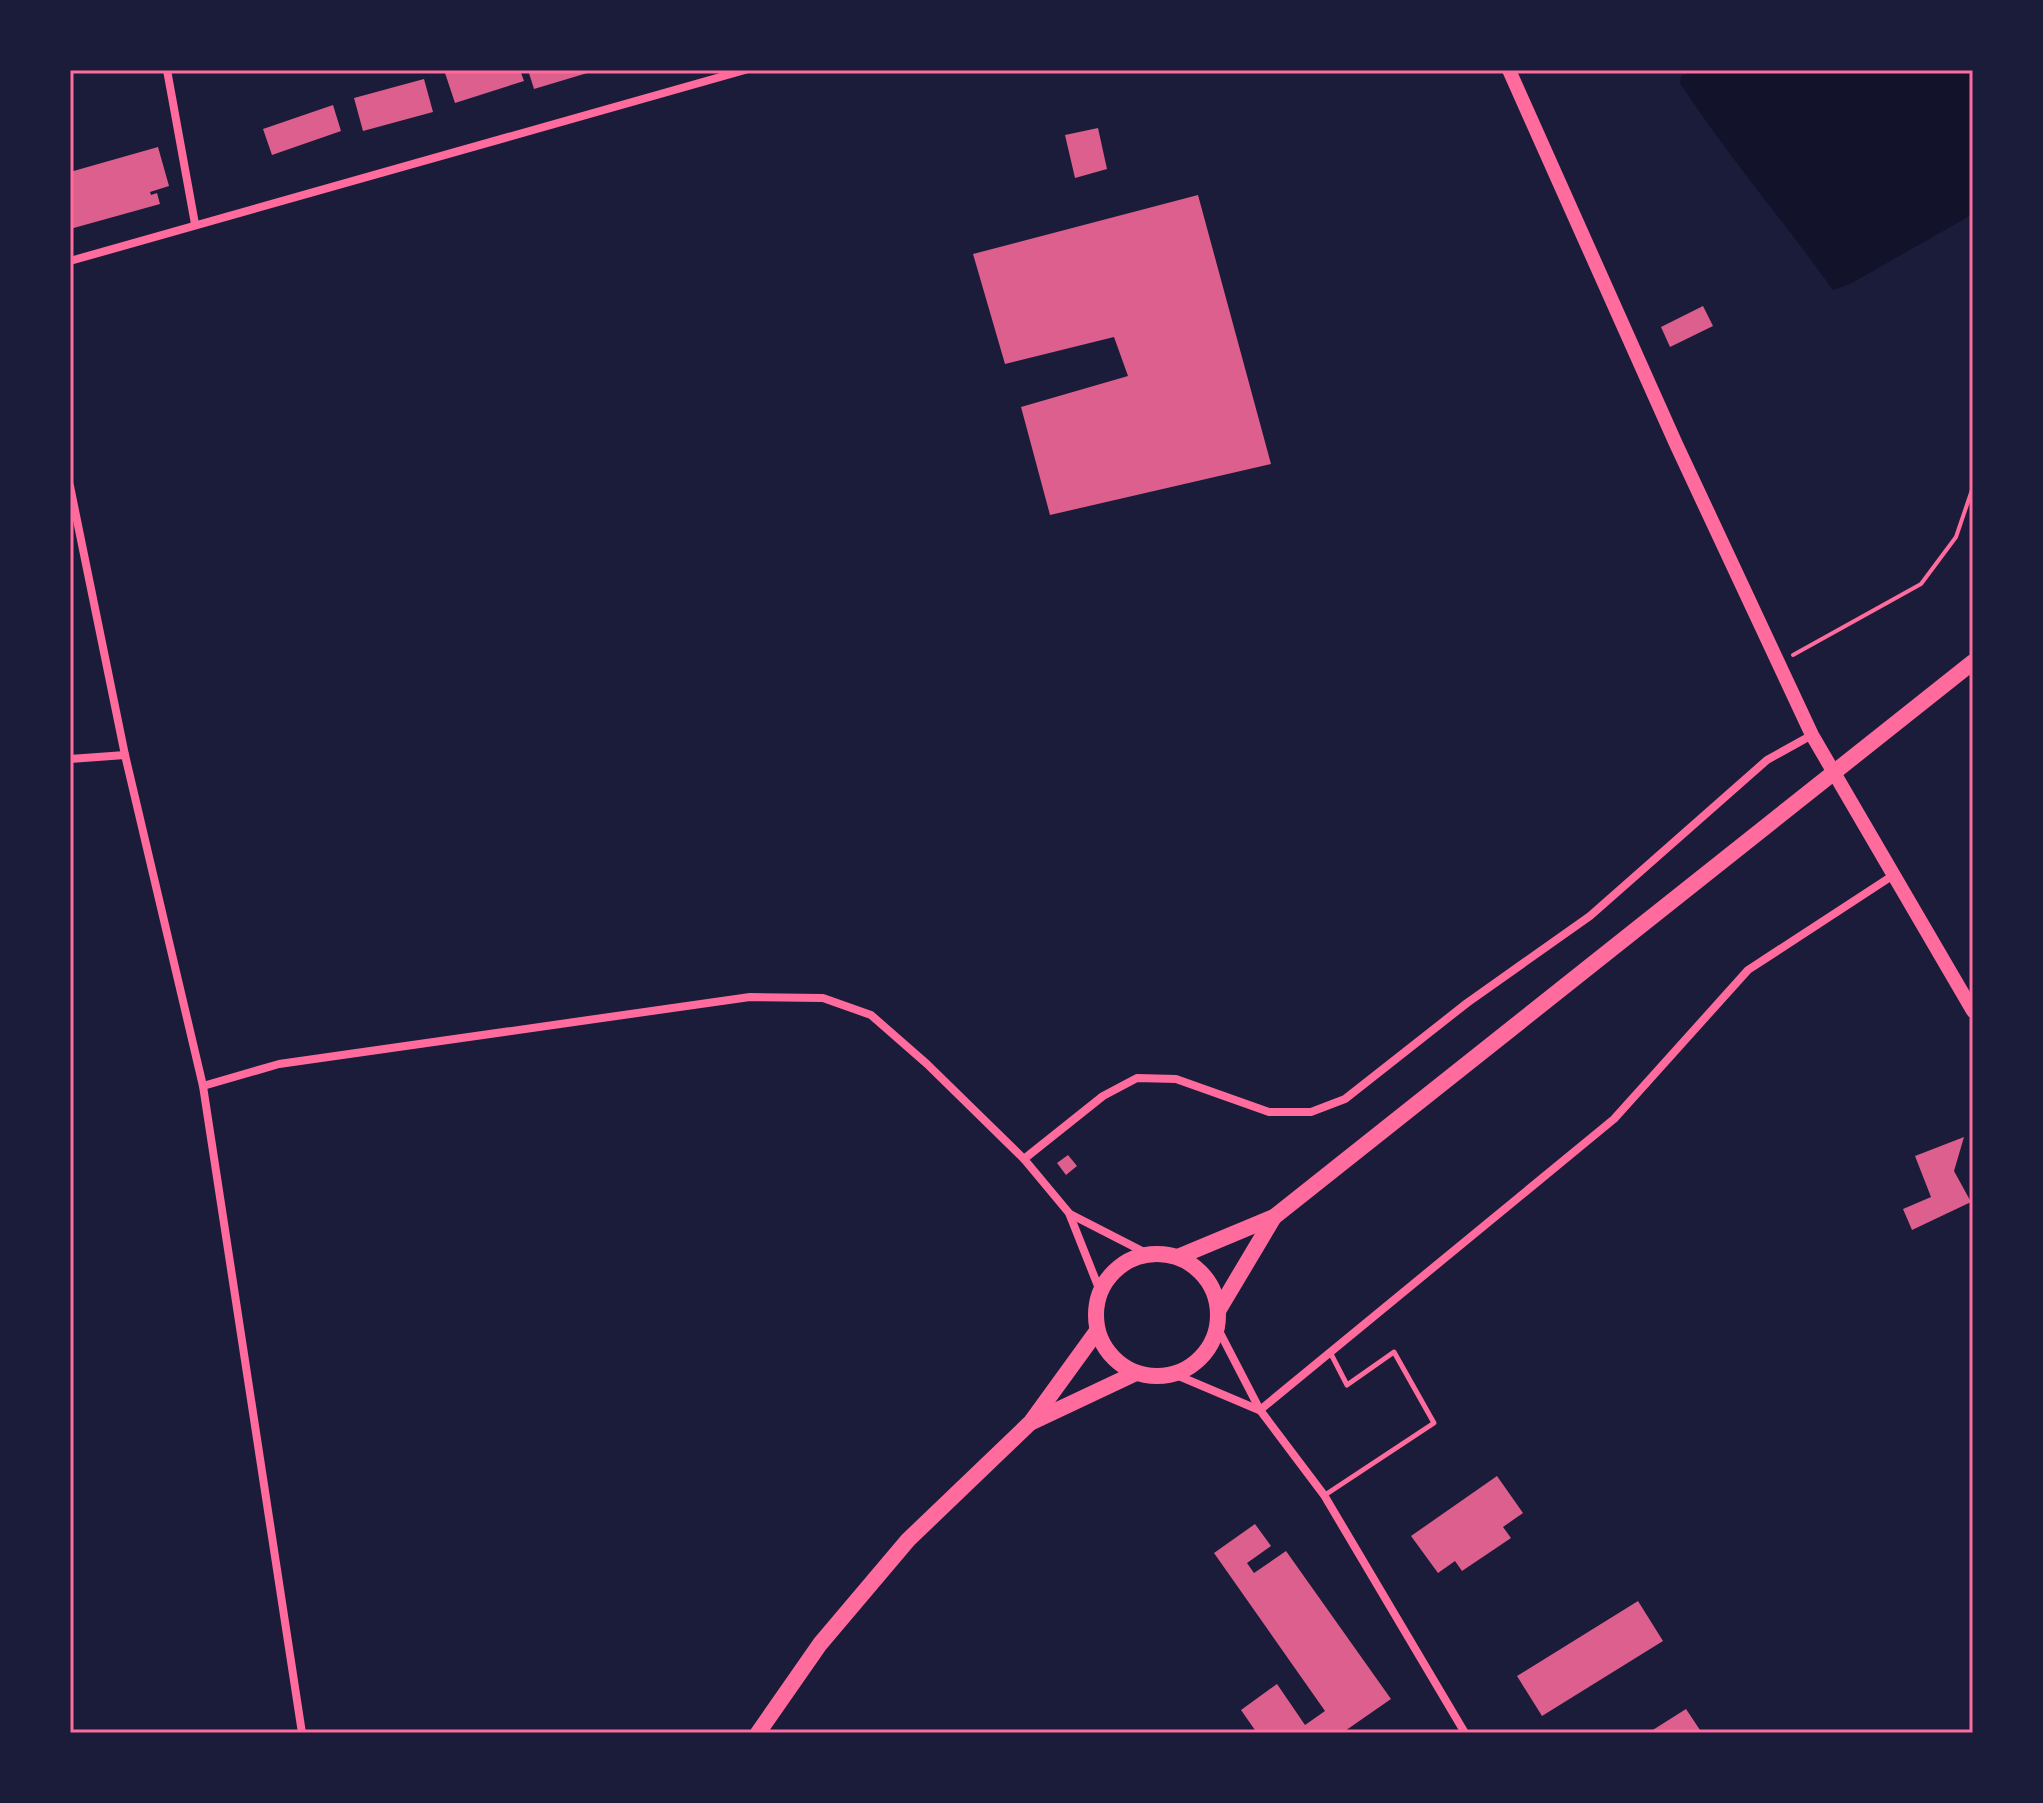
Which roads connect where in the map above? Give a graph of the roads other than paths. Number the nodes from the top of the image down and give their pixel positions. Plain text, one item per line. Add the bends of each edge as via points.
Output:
1 (167, 70) edge
2 (745, 70) edge
3 (1509, 70) edge
4 (195, 224) junction
5 (70, 261) edge
6 (70, 486) edge
7 (1973, 662) edge
8 (1812, 735) junction
9 (125, 755) junction
10 (70, 759) edge
11 (1892, 876) junction
12 (1973, 1011) edge
13 (203, 1086) junction
14 (1024, 1159) junction
15 (1069, 1213) junction
16 (1274, 1217) junction
17 (1148, 1254) junction
18 (1178, 1257) junction
19 (1100, 1291) junction
20 (1218, 1319) junction
21 (1097, 1331) junction
22 (1330, 1352) junction
23 (1136, 1373) junction
24 (1174, 1374) junction
25 (1260, 1410) junction
26 (1031, 1422) junction
27 (1324, 1495) junction
28 (302, 1733) edge
29 (758, 1733) edge
30 (1465, 1733) edge

1 - 4 street
2 - 4 street
3 - 8 main road
4 - 5 street
6 - 9 street
7 - 16 main road
8 - 11 main road
8 - 14 street via 1767,760 1590,916 1345,1099 1311,1112 1269,1112 1176,1079 1137,1078 1103,1096
9 - 10 street
9 - 13 street
11 - 12 main road
11 - 22 street via 1748,970 1614,1119
13 - 14 street via 279,1064 373,1050 750,997 823,998 871,1015
13 - 28 street
14 - 15 street
15 - 17 street
15 - 19 street
16 - 18 main road
16 - 20 main road
17 - 18 main road
17 - 19 main road via 1111,1273
18 - 20 main road via 1206,1278 1215,1293
19 - 21 main road
20 - 24 main road via 1202,1357
20 - 25 street
21 - 23 main road via 1105,1349
21 - 26 main road
22 - 25 street
22 - 27 lane via 1347,1385 1394,1352 1434,1423
23 - 24 main road
23 - 26 main road
24 - 25 street
25 - 27 street
26 - 29 main road via 908,1540 820,1644
27 - 30 street

